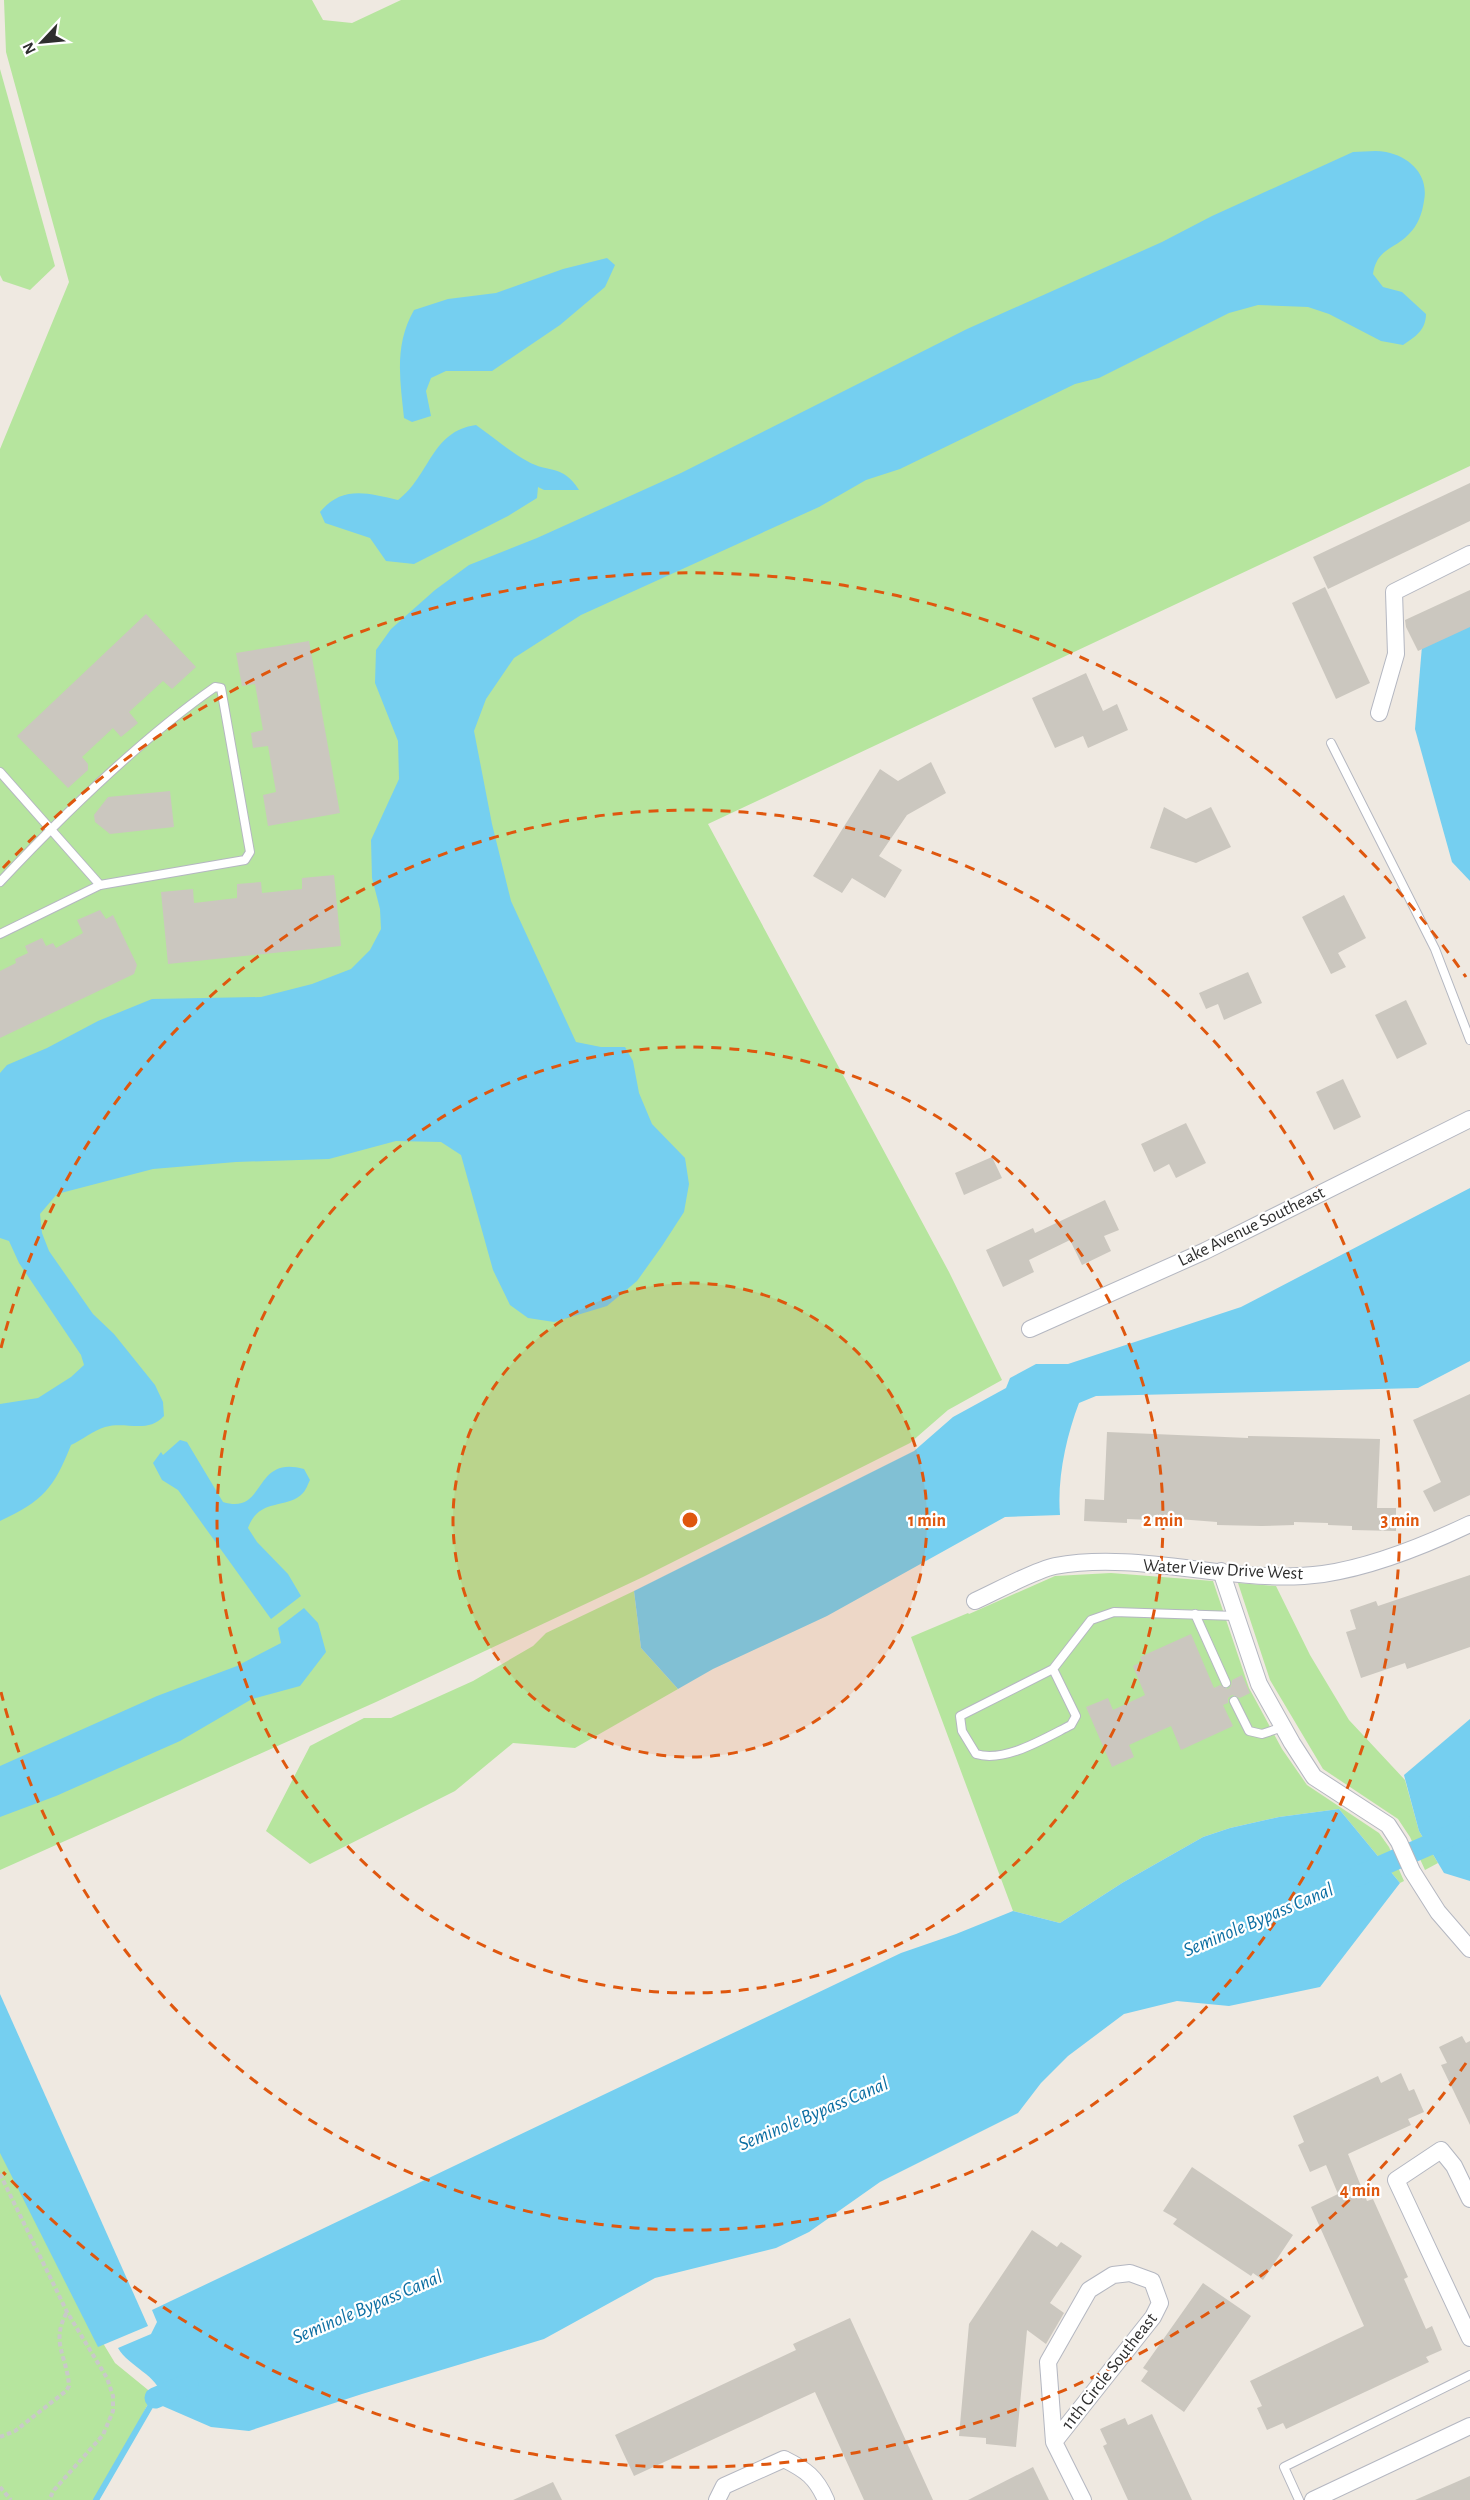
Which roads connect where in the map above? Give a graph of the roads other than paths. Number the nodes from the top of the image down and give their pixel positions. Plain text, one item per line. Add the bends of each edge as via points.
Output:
1 (1470, 554) edge
2 (1379, 713) dead end
3 (1331, 743) dead end
4 (0, 772) edge
5 (50, 830) junction
6 (0, 882) edge
7 (100, 885) junction
8 (0, 934) edge
9 (1470, 1040) edge
10 (1470, 1119) edge
11 (1030, 1329) dead end
12 (1470, 1524) edge
13 (1221, 1571) junction
14 (975, 1601) dead end
15 (1195, 1614) junction
16 (1237, 1616) junction
17 (1053, 1669) junction
18 (1226, 1683) dead end
19 (1234, 1701) dead end
20 (1283, 1727) junction
21 (1470, 1949) edge
22 (1470, 2199) edge
23 (1470, 2338) edge
24 (1470, 2375) edge
25 (1470, 2427) edge
26 (1054, 2442) junction
27 (717, 2500) edge
28 (826, 2500) edge
29 (1083, 2500) edge
30 (1299, 2500) edge
31 (1313, 2500) edge

1 - 2 street via 1394,592 1396,654
3 - 9 lane via 1435,949
4 - 5 lane
5 - 6 lane
5 - 7 lane
5 - 7 lane via 180,712 215,687 220,688 250,852 245,860
7 - 8 lane
10 - 11 street, Lake Avenue Southeast via 1205,1251
12 - 13 street, Water View Drive West via 1397,1555 1324,1574
13 - 14 street, Water View Drive West via 1112,1562 1053,1566
13 - 16 street
15 - 16 lane
15 - 17 lane via 1114,1612 1091,1620
15 - 18 lane
16 - 20 street via 1259,1684
17 - 17 lane via 960,1716 962,1731 976,1754 1001,1757 1071,1725 1076,1716
19 - 20 lane via 1250,1731 1262,1734
20 - 21 street via 1314,1777 1388,1825 1438,1912
22 - 23 street via 1442,2150 1396,2180
24 - 30 lane via 1284,2467
25 - 31 street
26 - 26 street, 11th Circle Southeast via 1153,2318 1160,2303 1152,2281 1130,2272 1113,2275 1089,2290 1082,2300 1048,2362
26 - 29 street, 11th Circle Southeast
27 - 28 street via 724,2486 784,2459 806,2470

